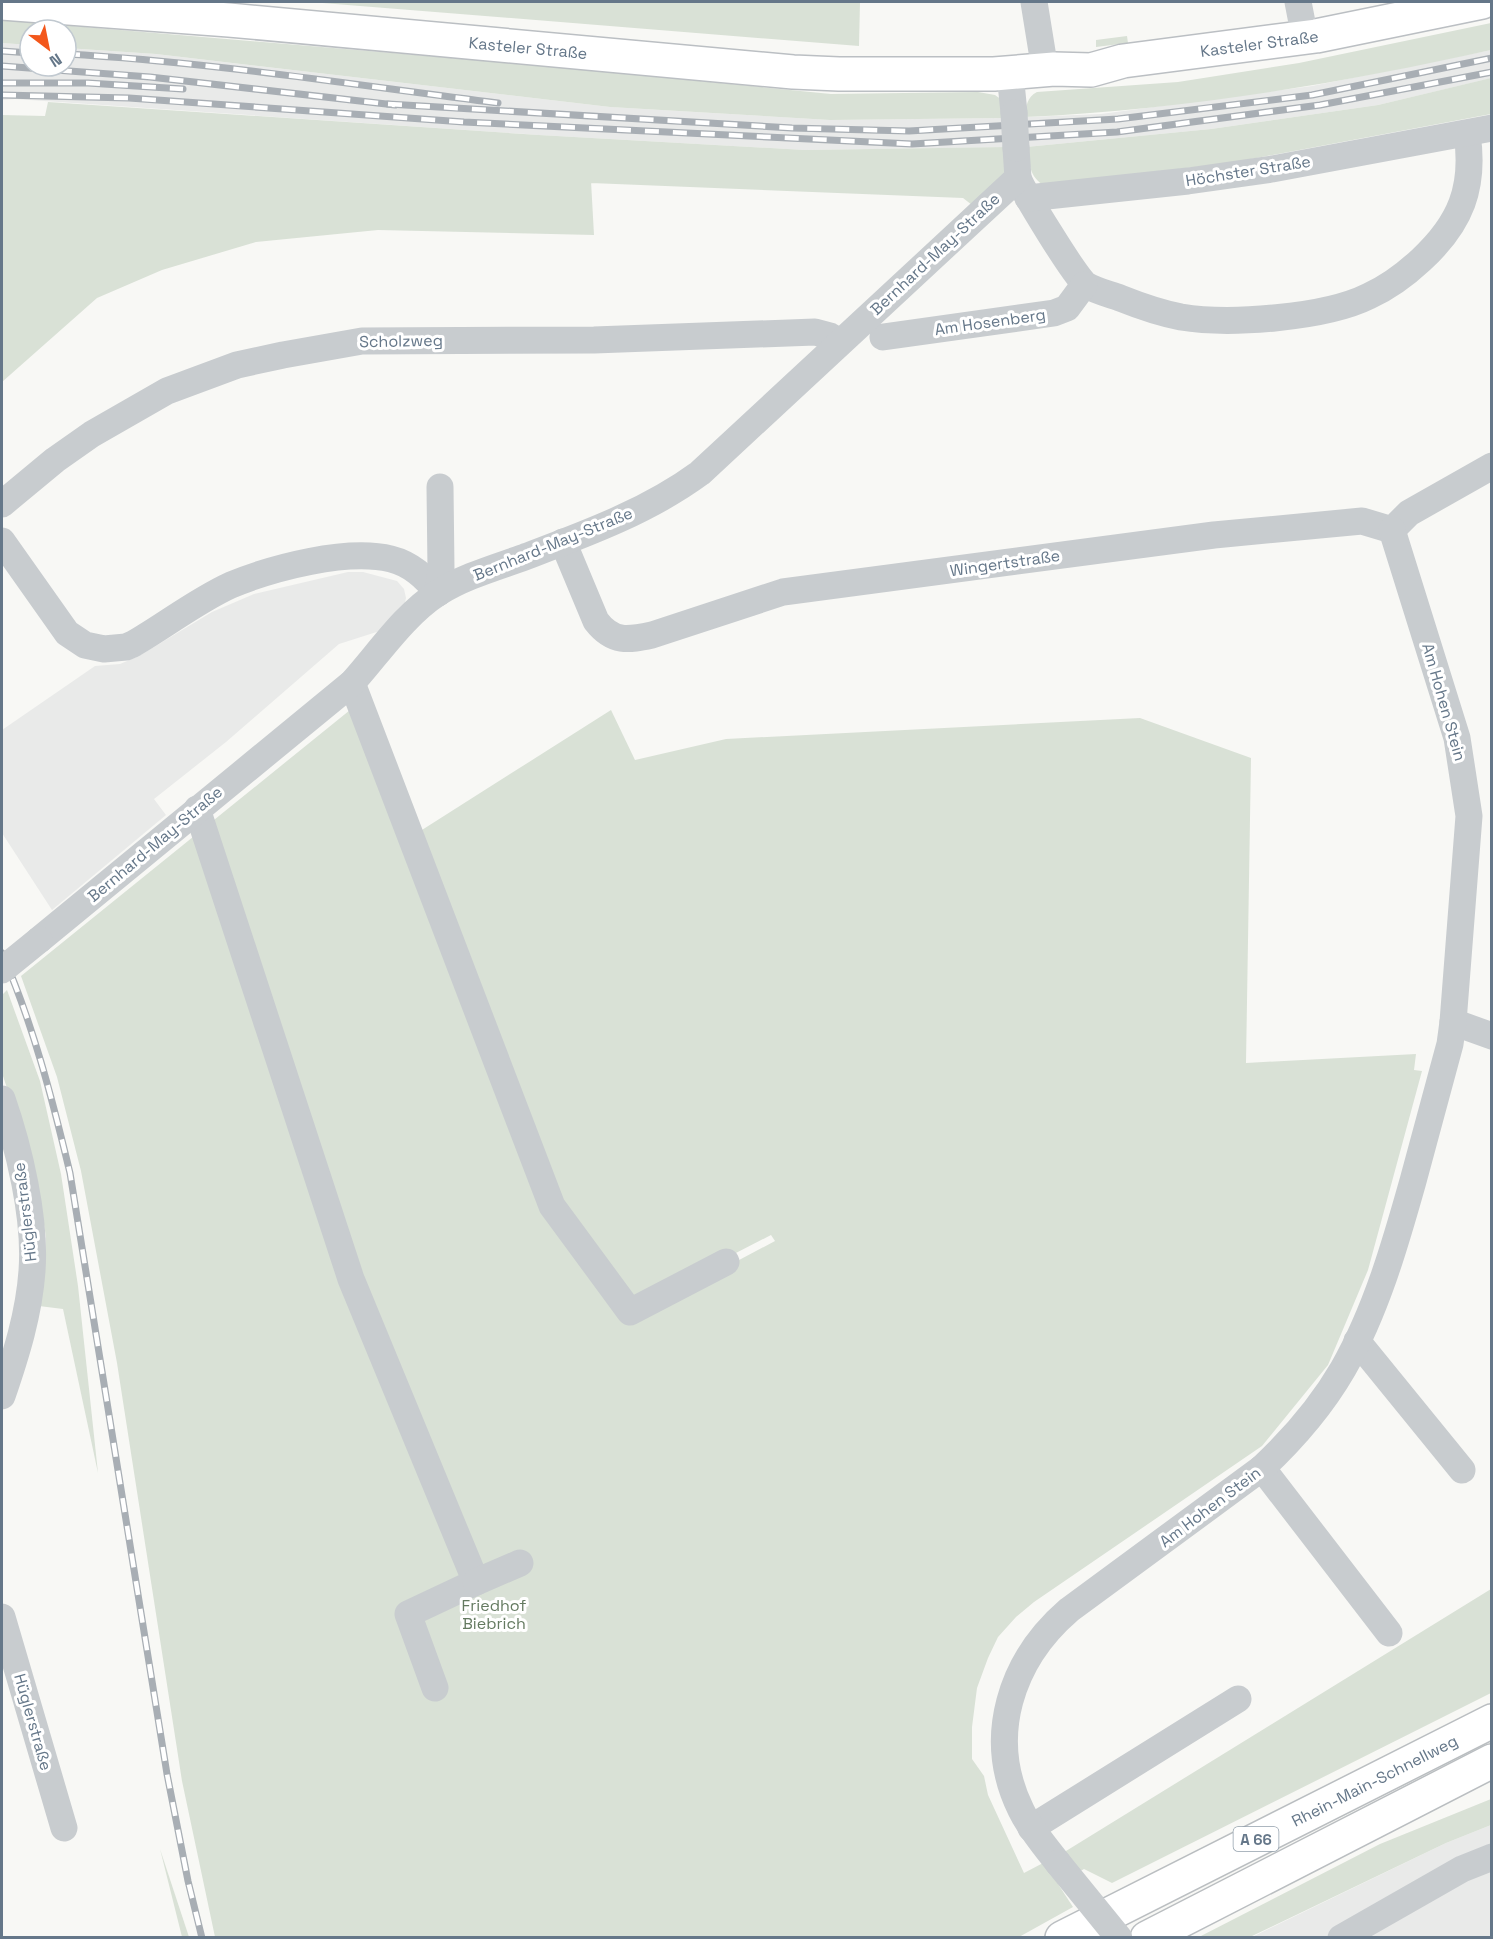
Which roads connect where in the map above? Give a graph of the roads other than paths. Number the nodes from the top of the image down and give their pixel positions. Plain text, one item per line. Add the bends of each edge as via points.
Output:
1 (1034, 2) edge
2 (1298, 2) edge
3 (1448, 2) edge
4 (1482, 2) edge
5 (2, 3) edge
6 (1395, 20) junction
7 (1305, 38) junction
8 (1049, 70) junction
9 (1010, 73) junction
10 (1479, 131) edge
11 (1023, 188) junction
12 (1084, 285) junction
13 (883, 337) dead end
14 (840, 342) junction
15 (1491, 466) edge
16 (440, 487) dead end
17 (2, 504) edge
18 (1392, 530) junction
19 (2, 541) edge
20 (563, 542) junction
21 (438, 593) junction
22 (352, 683) junction
23 (197, 809) junction
24 (1480, 817) edge
25 (2, 970) edge
26 (1454, 1022) junction
27 (1491, 1036) edge
28 (2, 1098) edge
29 (726, 1262) dead end
30 (1357, 1341) junction
31 (2, 1396) edge
32 (1262, 1468) junction
33 (1462, 1470) dead end
34 (520, 1563) dead end
35 (476, 1582) junction
36 (2, 1617) edge
37 (1389, 1633) dead end
38 (435, 1688) dead end
39 (1238, 1699) dead end
40 (1491, 1711) edge
41 (1491, 1721) edge
42 (1422, 1756) junction
43 (1491, 1761) edge
44 (1491, 1777) edge
45 (1398, 1807) junction
46 (64, 1828) dead end
47 (1031, 1828) junction
48 (1491, 1857) edge
49 (1062, 1938) edge
50 (1119, 1938) edge
51 (1147, 1938) edge
52 (1341, 1938) edge

1 - 8 street
2 - 7 street
3 - 6 main road, Kasteler Straße
4 - 6 main road, Kasteler Straße
5 - 9 main road, Kasteler Straße via 793,72
6 - 7 main road, Kasteler Straße
7 - 8 main road, Kasteler Straße via 1123,61 1091,70
8 - 9 main road, Kasteler Straße
9 - 11 street, bridge
10 - 11 street, Höchster Straße via 1188,181
10 - 12 street, Höchster Straße via 1464,200 1456,218 1409,271 1369,297 1347,305 1268,319 1204,319 1146,308
11 - 12 street
11 - 14 street, Bernhard-May-Straße
12 - 13 street, Am Hosenberg via 1067,308 1053,313
14 - 17 street, Scholzweg via 815,332 594,340 362,341 283,355 237,365 167,391 55,460
14 - 20 street, Bernhard-May-Straße via 692,479 650,505
15 - 18 street via 1409,513
16 - 21 street
18 - 20 street, Wingertstraße via 1362,521 1225,534 783,592 631,640 612,636 596,621
18 - 24 street, Am Hohen Stein
19 - 21 street via 67,633 85,645 104,649 133,644 230,586 274,570 321,560 359,555 391,559 418,571
20 - 21 street, Bernhard-May-Straße via 459,581
21 - 22 street, Bernhard-May-Straße via 400,628
22 - 23 street, Bernhard-May-Straße
22 - 29 street via 552,1206 630,1312
23 - 25 street, Bernhard-May-Straße, bridge
23 - 35 street via 351,1279
24 - 26 street, Am Hohen Stein
26 - 27 street
26 - 30 street, Am Hohen Stein via 1398,1232
28 - 31 street, Hüglerstraße via 21,1167 32,1239 32,1270 25,1322
30 - 32 street, Am Hohen Stein via 1313,1414
30 - 33 street
32 - 37 street
32 - 47 street, Am Hohen Stein via 1069,1610 1026,1659 1010,1700 1005,1744 1012,1788
34 - 35 street
35 - 38 street via 408,1614
36 - 46 street, Hüglerstraße
39 - 47 street
40 - 42 main road
41 - 42 main road, Rhein-Main-Schnellweg / A 66
42 - 49 main road, Rhein-Main-Schnellweg / A 66
43 - 45 main road, A 66
44 - 45 main road
45 - 51 main road, A 66
47 - 50 street, Am Hohen Stein, bridge
48 - 52 street via 1462,1869

